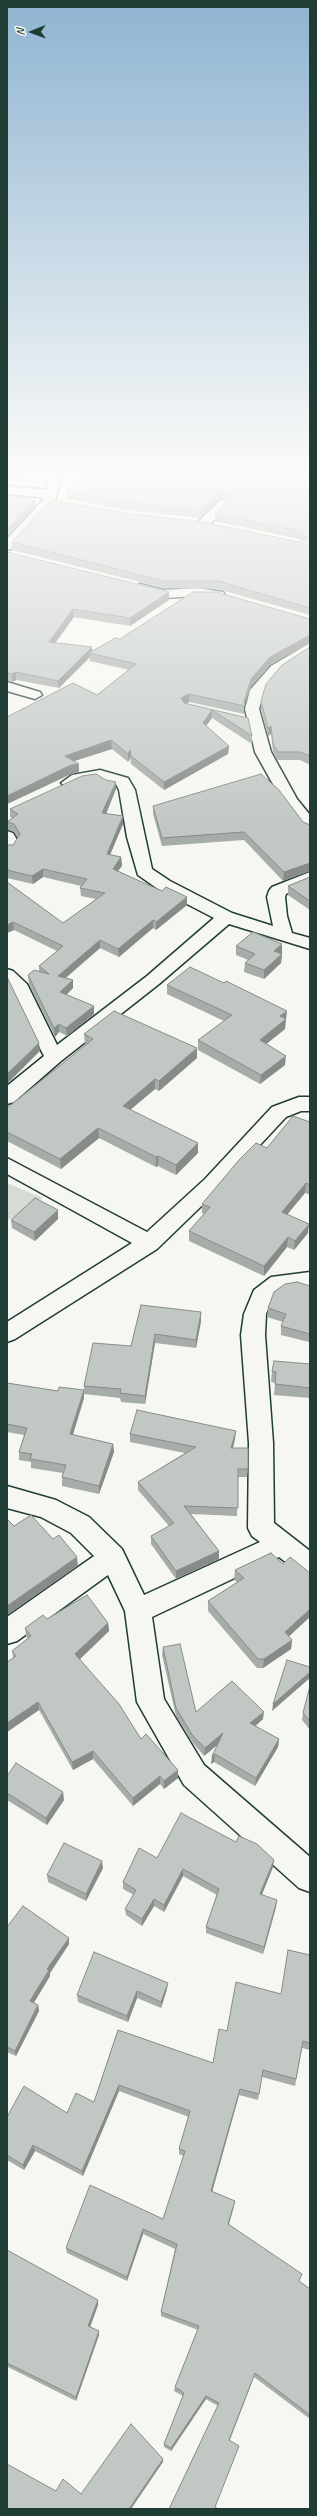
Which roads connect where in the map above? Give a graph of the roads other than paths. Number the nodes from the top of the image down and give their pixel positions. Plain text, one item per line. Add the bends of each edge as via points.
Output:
1 (162, 593) edge
2 (194, 593) edge
3 (212, 593) edge
4 (189, 594) junction
5 (231, 598) edge
6 (171, 606) edge
7 (310, 647) edge
8 (7, 686) edge
9 (34, 695) dead end
10 (57, 788) edge
11 (310, 826) edge
12 (7, 836) edge
13 (7, 848) edge
14 (310, 877) edge
15 (226, 917) junction
16 (284, 934) junction
17 (310, 944) edge
18 (7, 975) edge
19 (54, 1057) junction
20 (7, 1097) edge
21 (310, 1104) edge
22 (7, 1165) edge
23 (149, 1243) junction
24 (310, 1280) edge
25 (7, 1333) edge
26 (7, 1497) edge
27 (279, 1545) junction
28 (113, 1557) junction
29 (310, 1566) edge
30 (138, 1611) junction
31 (7, 1632) edge
32 (310, 1877) edge

1 - 4 street
2 - 4 street
3 - 5 street
4 - 6 street
7 - 11 street via 276,669 257,690 247,720 290,802
8 - 9 street
10 - 15 street via 78,778 100,775 122,781 127,790 144,871 164,885
12 - 13 street via 11,843
14 - 16 street via 278,891 278,916
15 - 16 street
15 - 19 street via 153,980
16 - 17 street
18 - 19 street via 18,984
19 - 20 street
21 - 23 street via 299,1104 279,1112 212,1184
22 - 23 street
23 - 25 street
24 - 27 street via 279,1283 262,1296 255,1314 253,1335 261,1443 261,1528
26 - 28 street via 47,1508 80,1525
27 - 29 street
27 - 30 street
28 - 30 street
28 - 31 street
30 - 32 street via 151,1702 194,1774

